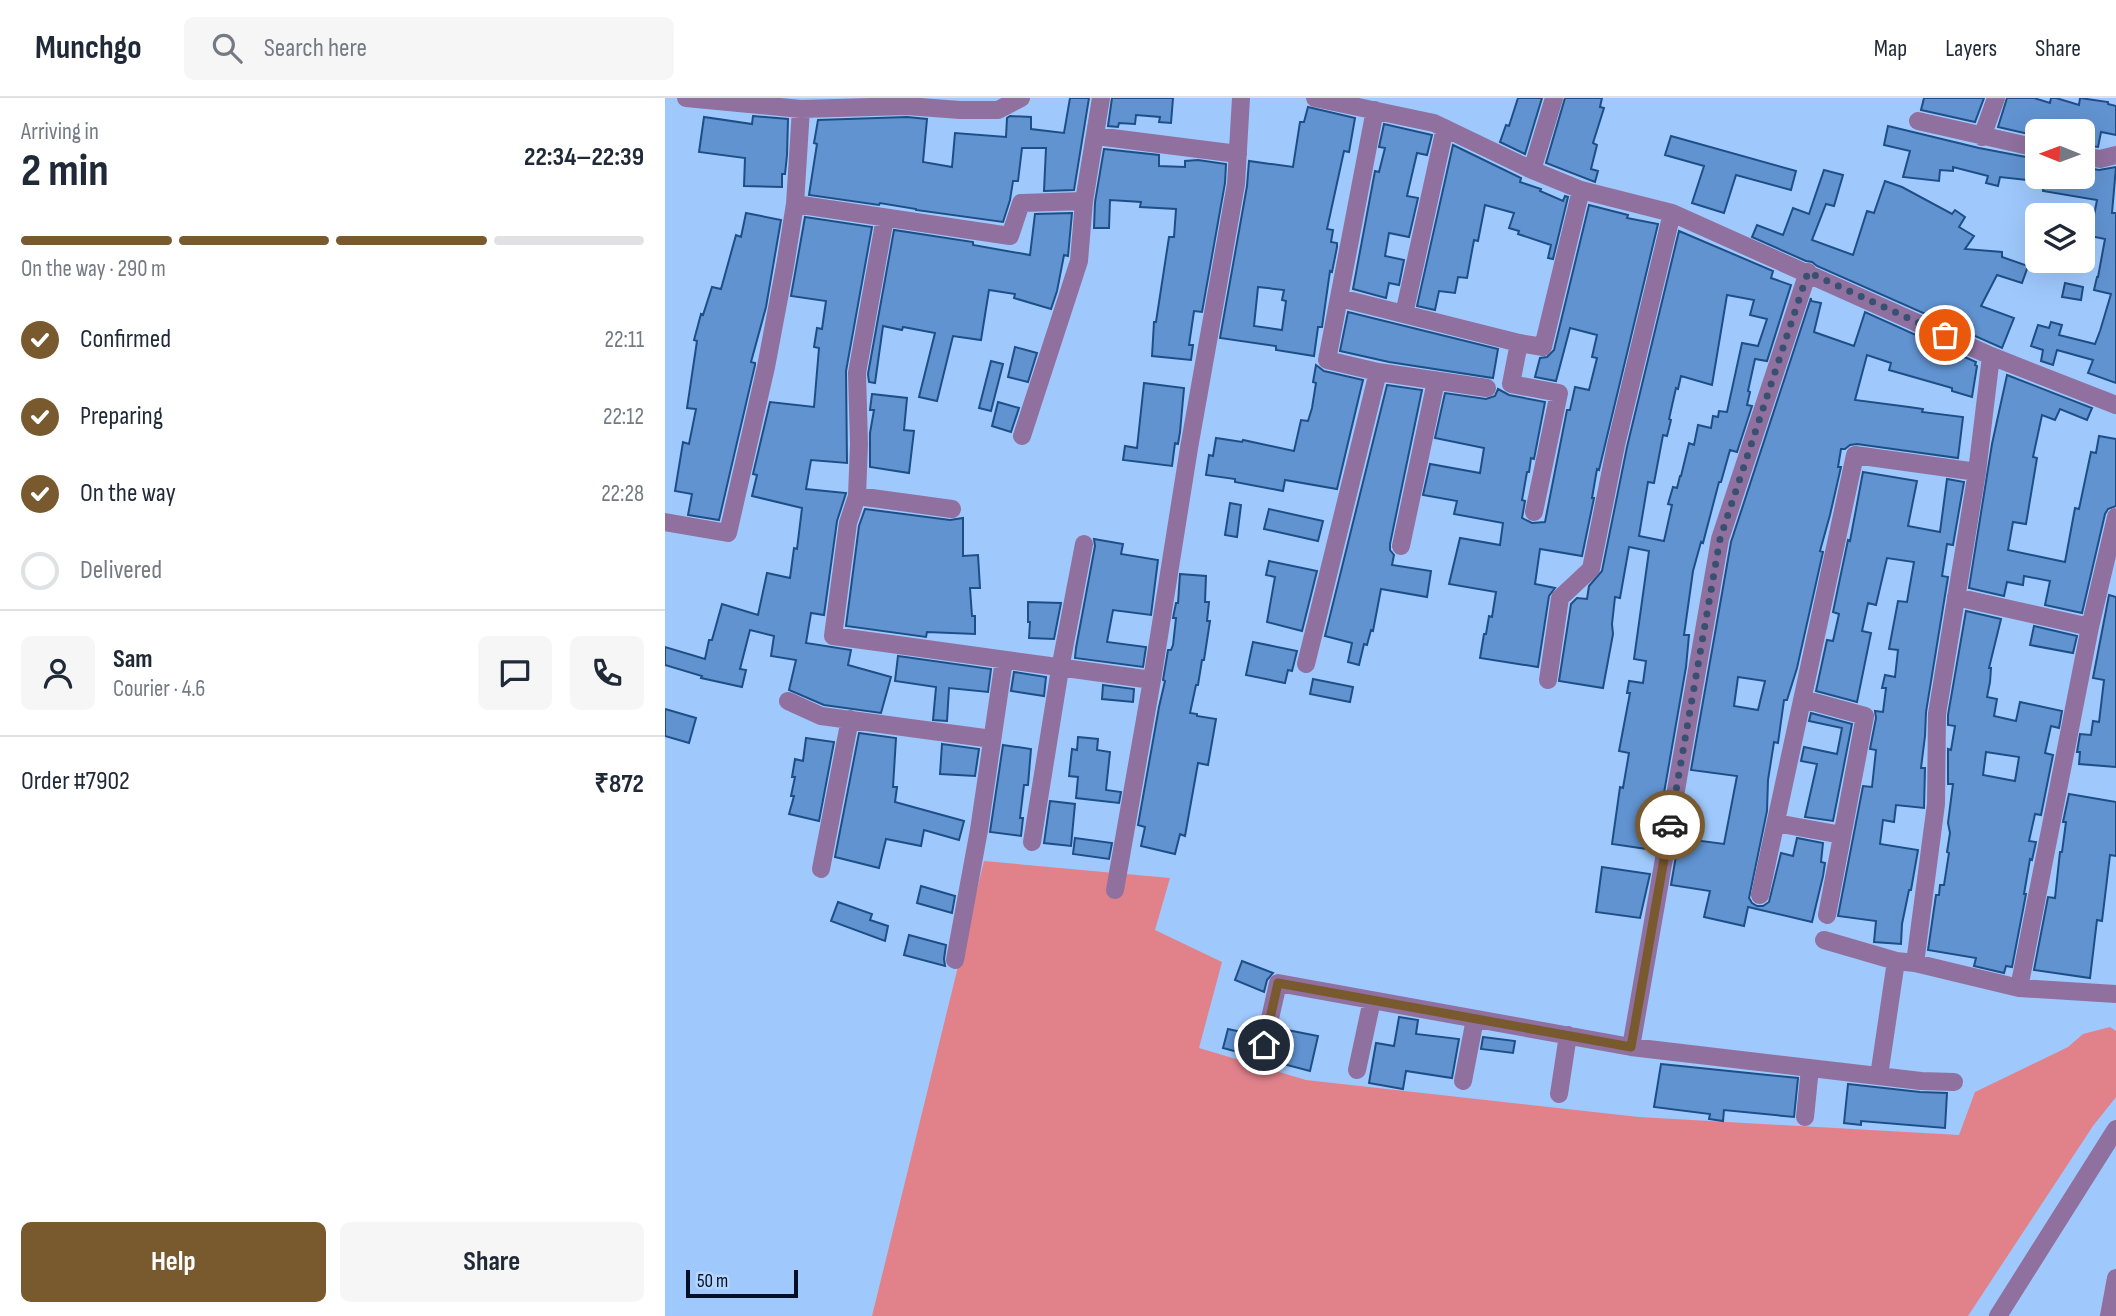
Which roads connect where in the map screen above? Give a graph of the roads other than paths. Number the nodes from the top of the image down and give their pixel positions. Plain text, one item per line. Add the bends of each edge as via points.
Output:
1 (686, 98) edge
2 (1021, 98) edge
3 (1101, 98) edge
4 (1241, 98) edge
5 (1315, 98) edge
6 (1554, 98) edge
7 (1996, 98) edge
8 (801, 109) junction
9 (1375, 110) junction
10 (1918, 121) dead end
11 (1445, 128) junction
12 (1096, 136) junction
13 (1982, 137) junction
14 (2025, 146) edge
15 (1238, 154) junction
16 (2116, 155) edge
17 (2095, 158) edge
18 (1532, 170) junction
19 (1581, 190) junction
20 (1084, 201) junction
21 (795, 204) junction
22 (1672, 213) junction
23 (885, 218) junction
24 (1808, 272) junction
25 (1340, 298) junction
26 (1404, 314) junction
27 (1520, 343) junction
28 (1991, 356) junction
29 (1378, 372) junction
30 (1436, 381) junction
31 (1487, 387) dead end
32 (2116, 405) edge
33 (1022, 436) dead end
34 (1977, 472) junction
35 (857, 496) junction
36 (952, 509) dead end
37 (1534, 512) dead end
38 (2116, 517) edge
39 (665, 522) edge
40 (1084, 544) dead end
41 (1401, 546) dead end
42 (1956, 597) junction
43 (2090, 627) junction
44 (1004, 660) junction
45 (1306, 664) dead end
46 (1060, 669) junction
47 (1152, 680) junction
48 (1548, 680) dead end
49 (1803, 699) junction
50 (788, 701) dead end
51 (850, 719) junction
52 (992, 739) junction
53 (1776, 823) junction
54 (1842, 835) junction
55 (1032, 842) dead end
56 (821, 869) dead end
57 (1115, 890) dead end
58 (1760, 895) dead end
59 (1827, 915) dead end
60 (1824, 940) dead end
61 (955, 960) dead end
62 (1896, 961) junction
63 (1915, 963) junction
64 (2019, 988) junction
65 (2116, 994) edge
66 (1372, 1000) junction
67 (1475, 1019) junction
68 (1568, 1035) junction
69 (1264, 1045) dead end
70 (1631, 1047) junction
71 (1810, 1068) junction
72 (1357, 1070) dead end
73 (1879, 1076) junction
74 (1463, 1081) dead end
75 (1954, 1082) dead end
76 (1559, 1094) dead end
77 (1805, 1117) dead end
78 (2116, 1129) edge
79 (2116, 1278) edge
80 (1998, 1316) edge
81 (2109, 1316) edge

1 - 8 street
2 - 8 street via 998,110 907,106
3 - 12 street
4 - 15 street
5 - 9 street
6 - 18 street
7 - 13 street
8 - 21 street
9 - 11 street
9 - 25 street
10 - 13 street
11 - 18 street
11 - 26 street
12 - 15 street
12 - 20 street
13 - 14 street
15 - 47 street
16 - 17 street
18 - 19 street
19 - 22 street
19 - 27 street via 1543,347
20 - 23 street via 1021,203 1010,236
20 - 33 street via 1079,261
21 - 23 street
21 - 39 street via 766,367 728,533
22 - 24 street
22 - 48 street via 1591,569 1560,598
23 - 35 street via 857,373
24 - 28 street
24 - 70 street via 1720,539
25 - 26 street
25 - 29 street via 1327,360
26 - 27 street
27 - 37 street via 1511,384 1559,393
28 - 32 street
28 - 34 street
29 - 30 street
29 - 45 street
30 - 31 street
30 - 41 street
34 - 42 street
34 - 49 street via 1855,455
35 - 36 street
35 - 44 street via 848,523 834,636
38 - 43 street
40 - 46 street
42 - 43 street
42 - 63 street via 1937,714 1936,804
43 - 64 street
44 - 46 street
44 - 52 street
46 - 47 street
46 - 55 street
47 - 57 street
49 - 53 street
49 - 54 street via 1865,716
50 - 51 street via 821,716
51 - 52 street
51 - 56 street
52 - 61 street
53 - 54 street
53 - 58 street
54 - 59 street
60 - 62 street
62 - 63 street
62 - 73 street
63 - 64 street
64 - 65 street
66 - 67 street
66 - 69 street via 1278,983
66 - 72 street
67 - 68 street
67 - 74 street
68 - 70 street
68 - 76 street
70 - 71 street
71 - 73 street
71 - 77 street
73 - 75 street
78 - 80 street
79 - 81 street

